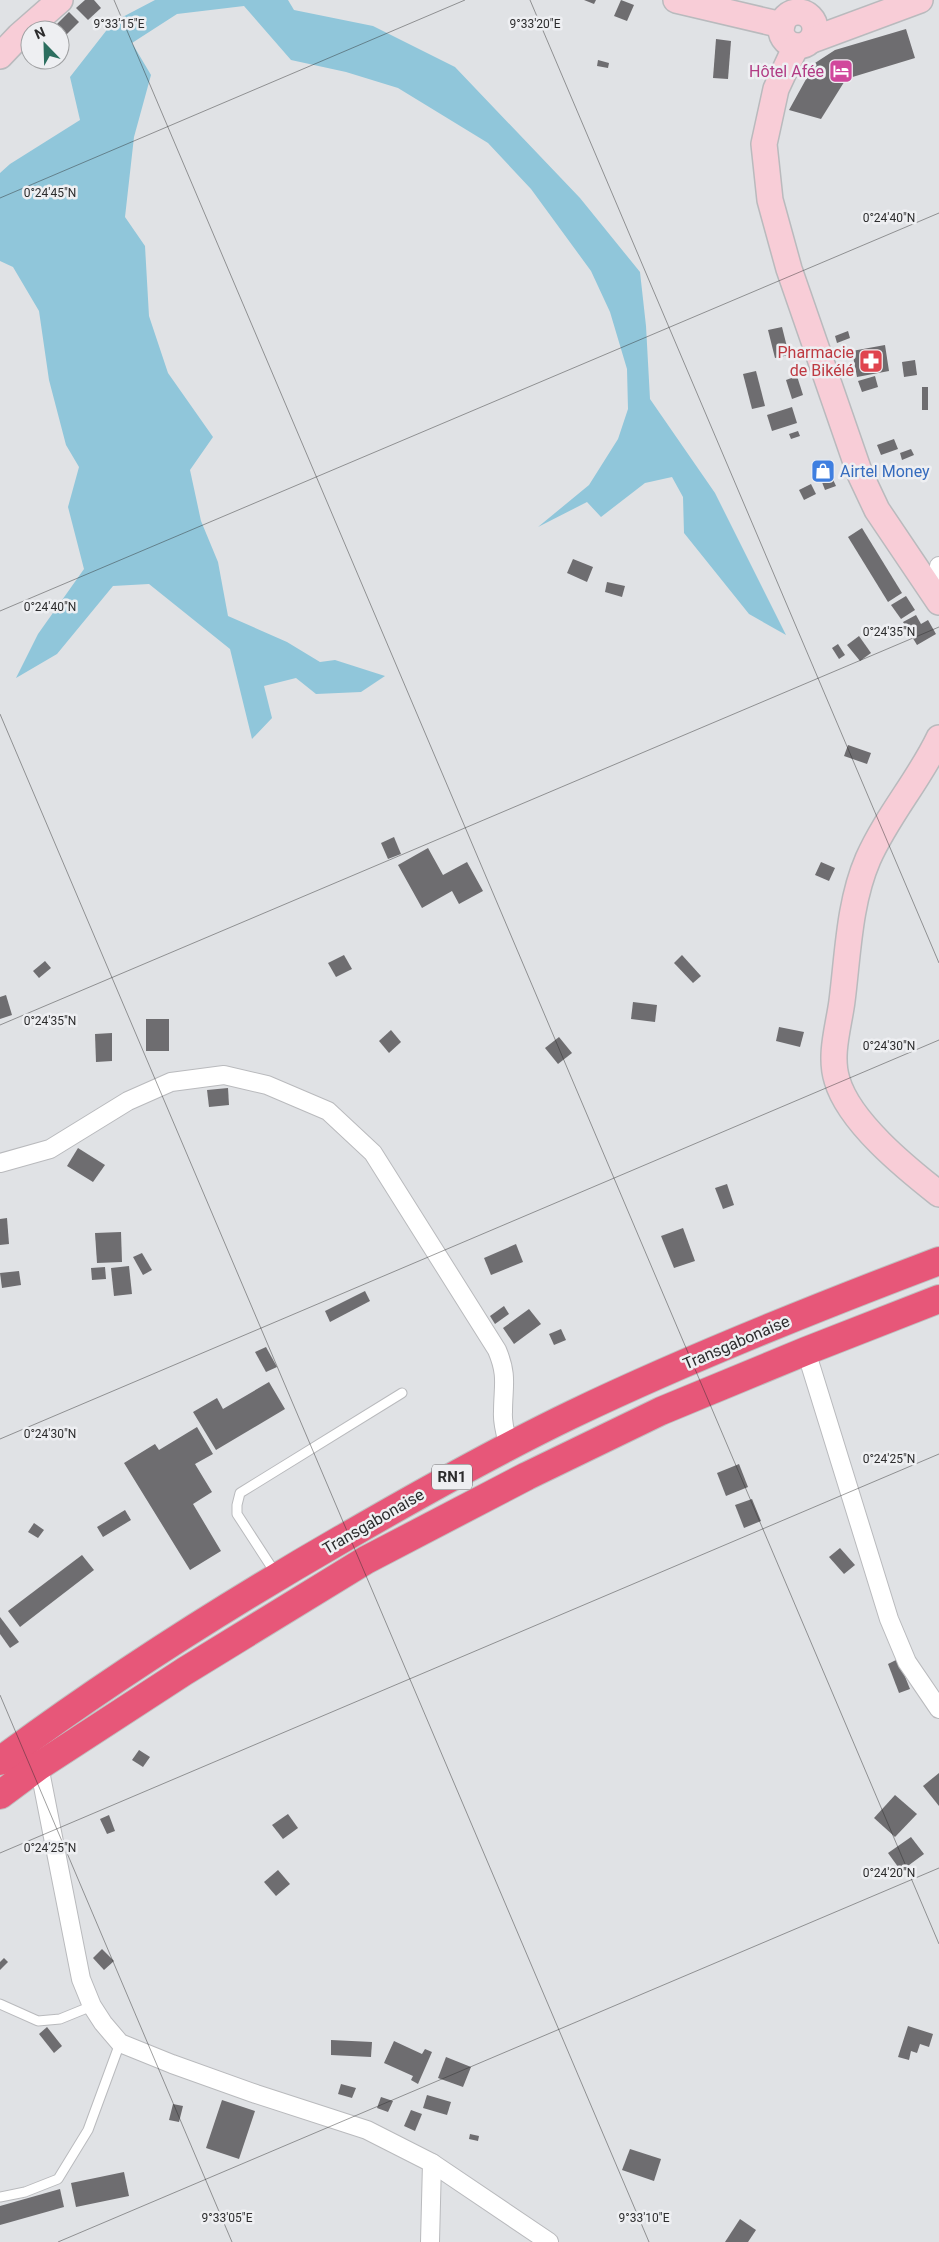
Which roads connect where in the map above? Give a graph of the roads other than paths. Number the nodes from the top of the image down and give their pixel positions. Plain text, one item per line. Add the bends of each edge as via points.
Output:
1 (60, 0) edge
2 (676, 0) edge
3 (913, 2) edge
4 (806, 35) junction
5 (0, 56) edge
6 (939, 566) edge
7 (937, 599) edge
8 (939, 738) edge
9 (0, 1164) edge
10 (939, 1194) edge
11 (939, 1261) edge
12 (939, 1299) edge
13 (806, 1351) junction
14 (402, 1393) dead end
15 (508, 1447) junction
16 (277, 1576) junction
17 (939, 1709) edge
18 (0, 1760) edge
19 (39, 1766) junction
20 (0, 1795) edge
21 (0, 2004) edge
22 (92, 2006) junction
23 (120, 2043) junction
24 (432, 2163) junction
25 (0, 2197) edge
26 (430, 2242) edge
27 (550, 2242) edge

1 - 5 street
2 - 4 street via 782,25 782,36 786,40
3 - 4 street via 891,12
4 - 7 street via 776,89 764,144 770,200 789,270 860,474 877,510
6 - 7 street
8 - 10 street via 879,838 860,882 834,1059 836,1080 863,1122 898,1161
9 - 15 street via 50,1149 128,1101 171,1082 224,1075 267,1085 328,1111 373,1153 496,1350 505,1373 502,1411
11 - 15 highway, Transgabonaise / RN1 via 804,1313 644,1381
12 - 13 highway, Transgabonaise / RN1
13 - 17 street via 889,1619 906,1662
13 - 19 highway, Transgabonaise / RN1 via 652,1416 527,1476 366,1560 185,1671
14 - 16 lane via 240,1493 237,1514
15 - 16 highway, Transgabonaise / RN1
16 - 18 highway, Transgabonaise / RN1 via 99,1690
19 - 20 highway, Transgabonaise / RN1
19 - 22 street via 81,1979
21 - 22 lane via 38,2021 60,2019
22 - 23 street
23 - 24 street via 238,2088 366,2130
23 - 25 lane via 88,2130 58,2178 25,2192
24 - 26 street
24 - 27 street

